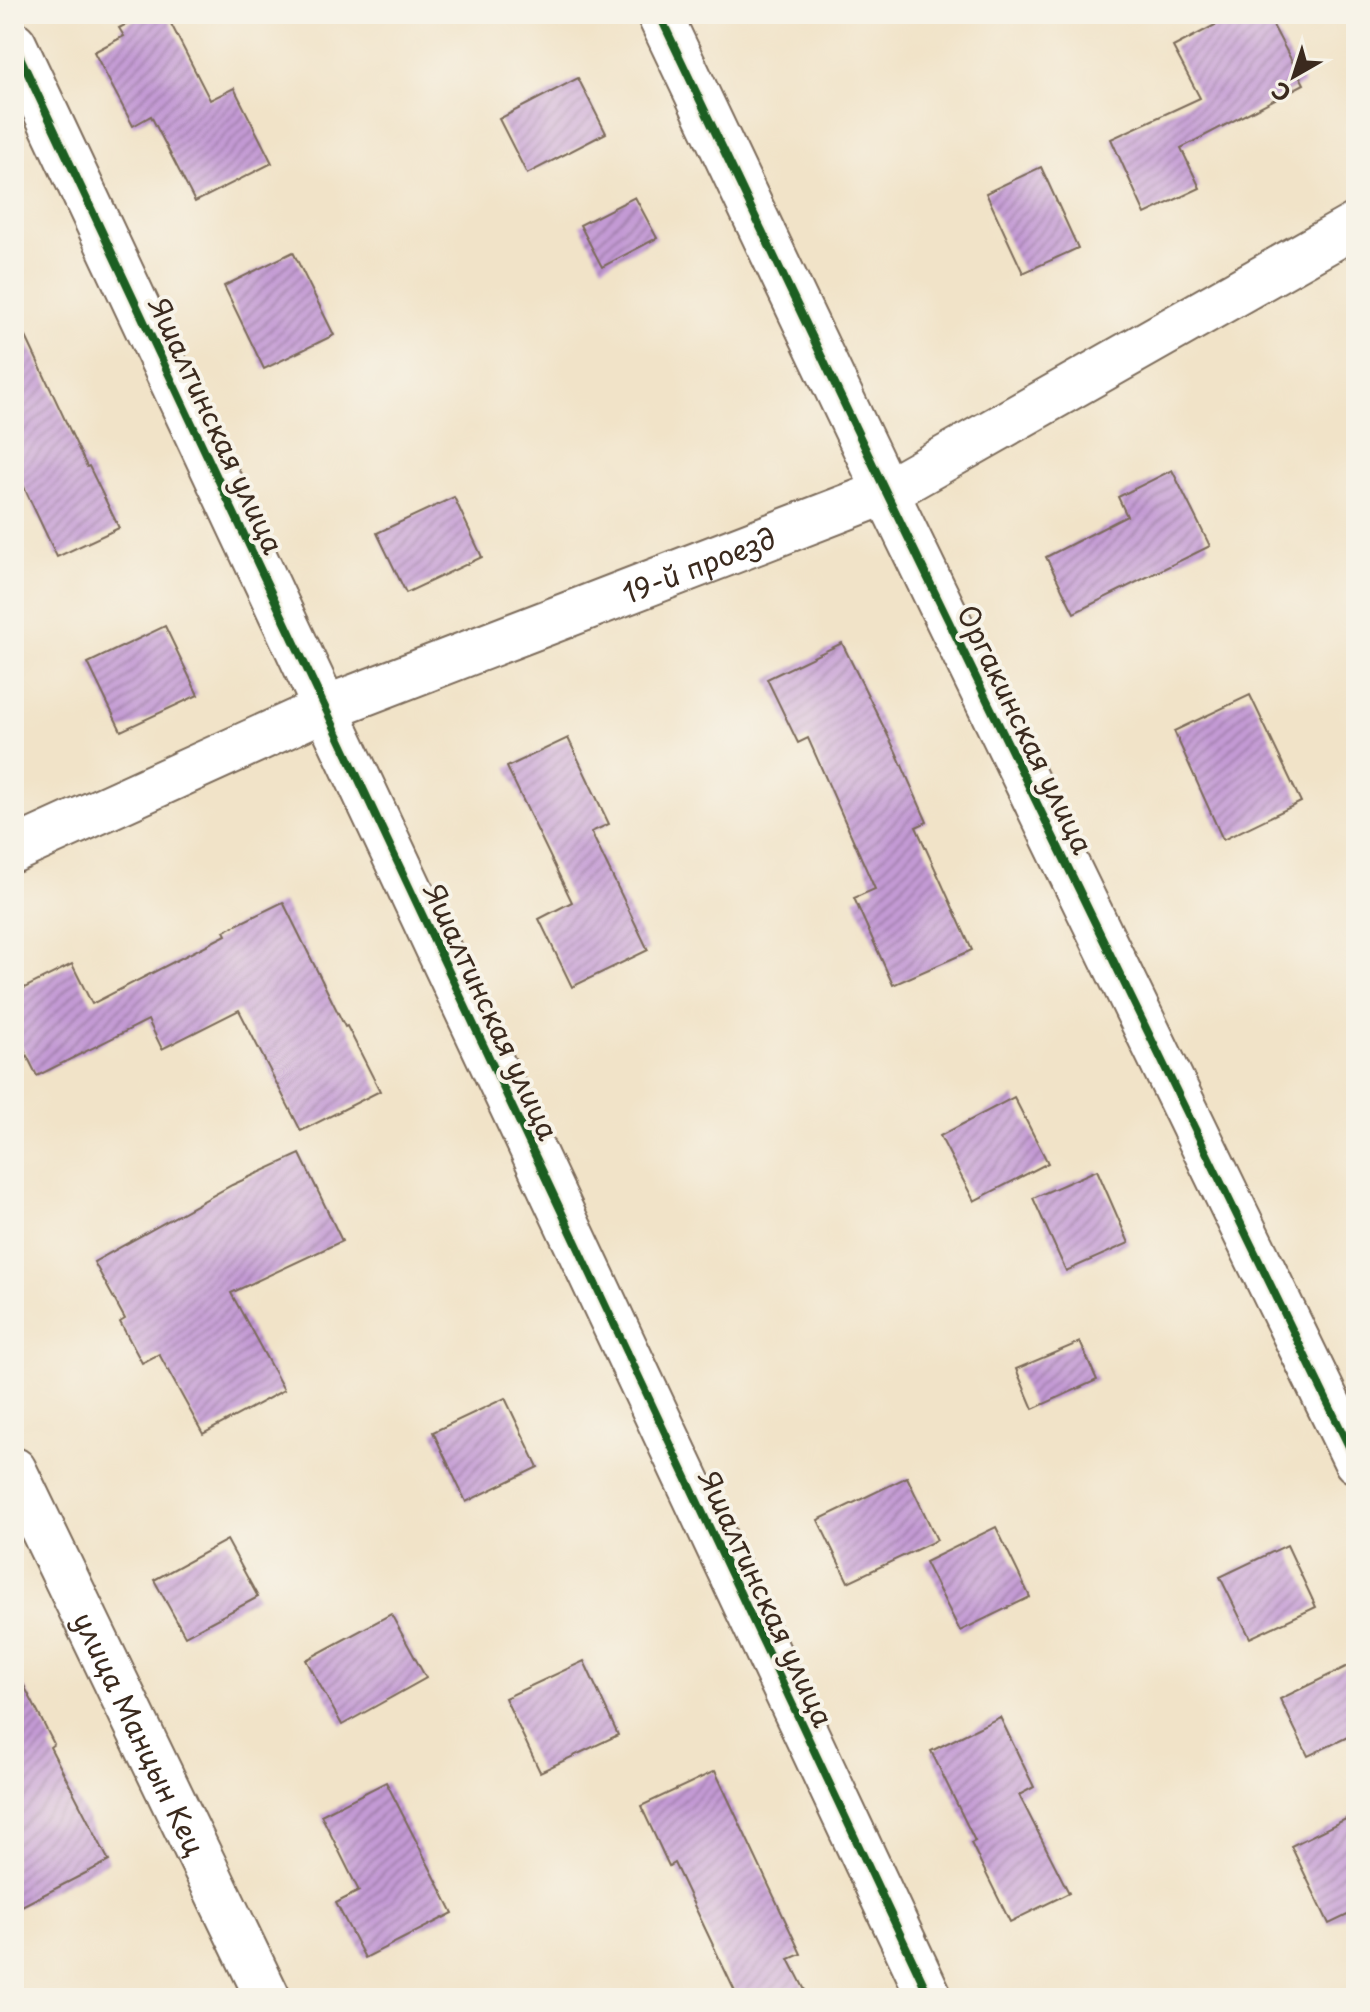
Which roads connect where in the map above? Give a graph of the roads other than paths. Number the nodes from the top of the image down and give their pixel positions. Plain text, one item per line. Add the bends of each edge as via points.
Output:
1 (659, 14) edge
2 (14, 44) edge
3 (1356, 225) edge
4 (886, 492) junction
5 (326, 708) junction
6 (14, 850) edge
7 (1356, 1461) edge
8 (14, 1470) edge
9 (268, 1998) edge
10 (930, 1998) edge

1 - 4 street, Оргакинская улица
2 - 5 street, Яшалтинская улица
3 - 4 street, 19-й проезд
4 - 5 street, 19-й проезд
4 - 7 street, Оргакинская улица
5 - 6 street, 19-й проезд
5 - 10 street, Яшалтинская улица
8 - 9 street, улица Манцын Кец

